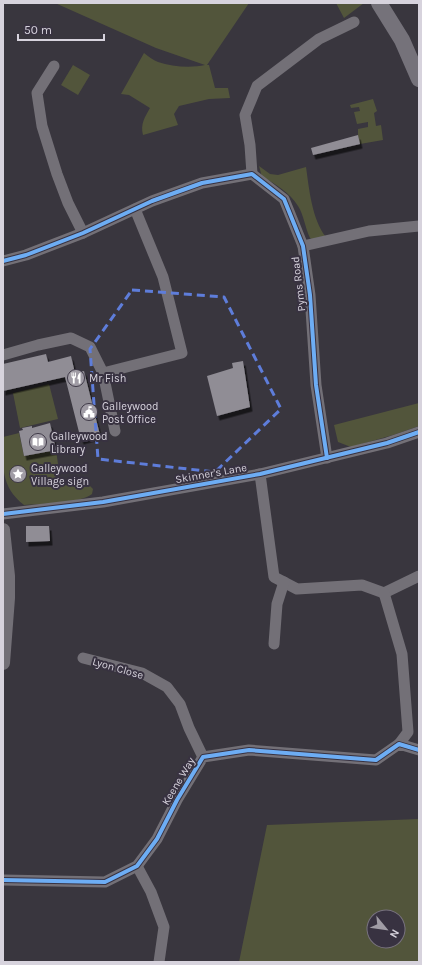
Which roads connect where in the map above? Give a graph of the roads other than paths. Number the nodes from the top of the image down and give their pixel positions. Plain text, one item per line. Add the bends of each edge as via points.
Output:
1 (379, 3) edge
2 (354, 22) dead end
3 (54, 66) dead end
4 (419, 79) edge
5 (252, 174) junction
6 (135, 209) junction
7 (419, 226) edge
8 (83, 233) junction
9 (303, 246) junction
10 (3, 261) edge
11 (3, 355) edge
12 (103, 373) junction
13 (115, 431) dead end
14 (419, 432) edge
15 (327, 458) junction
16 (260, 474) junction
17 (3, 514) edge
18 (3, 530) edge
19 (419, 576) edge
20 (284, 582) junction
21 (384, 593) junction
22 (5, 619) edge
23 (274, 644) dead end
24 (83, 658) dead end
25 (3, 663) edge
26 (399, 744) junction
27 (419, 750) edge
28 (203, 757) junction
29 (137, 866) junction
30 (3, 880) edge
31 (159, 962) edge

1 - 4 main road via 402,40
2 - 5 street via 319,39 257,86 245,115
3 - 8 street via 37,93 42,126 68,203
5 - 6 street via 202,183
5 - 9 street, Pyms Road via 284,199
6 - 8 street
6 - 12 street via 163,277 182,353
7 - 9 street, Pyms Road via 369,232
8 - 10 street
9 - 15 street, Pyms Road via 310,295 316,385
11 - 12 street via 71,338 90,347
12 - 13 street
14 - 15 street, Skinner's Lane via 388,443
15 - 16 street, Skinner's Lane
16 - 17 street, Skinner's Lane via 103,502
16 - 20 street via 274,577
18 - 22 street via 8,576
19 - 21 street
20 - 21 street via 296,589 362,584
20 - 23 street via 277,604
21 - 26 street, Keene Way via 402,654 408,732
22 - 25 street
24 - 28 street, Lyon Close via 142,673 167,687 180,704
26 - 27 street
26 - 28 street, Keene Way via 376,760 249,750
28 - 29 street, Keene Way via 157,839
29 - 30 street, Keene Way via 105,882
29 - 31 street via 151,892 164,928

